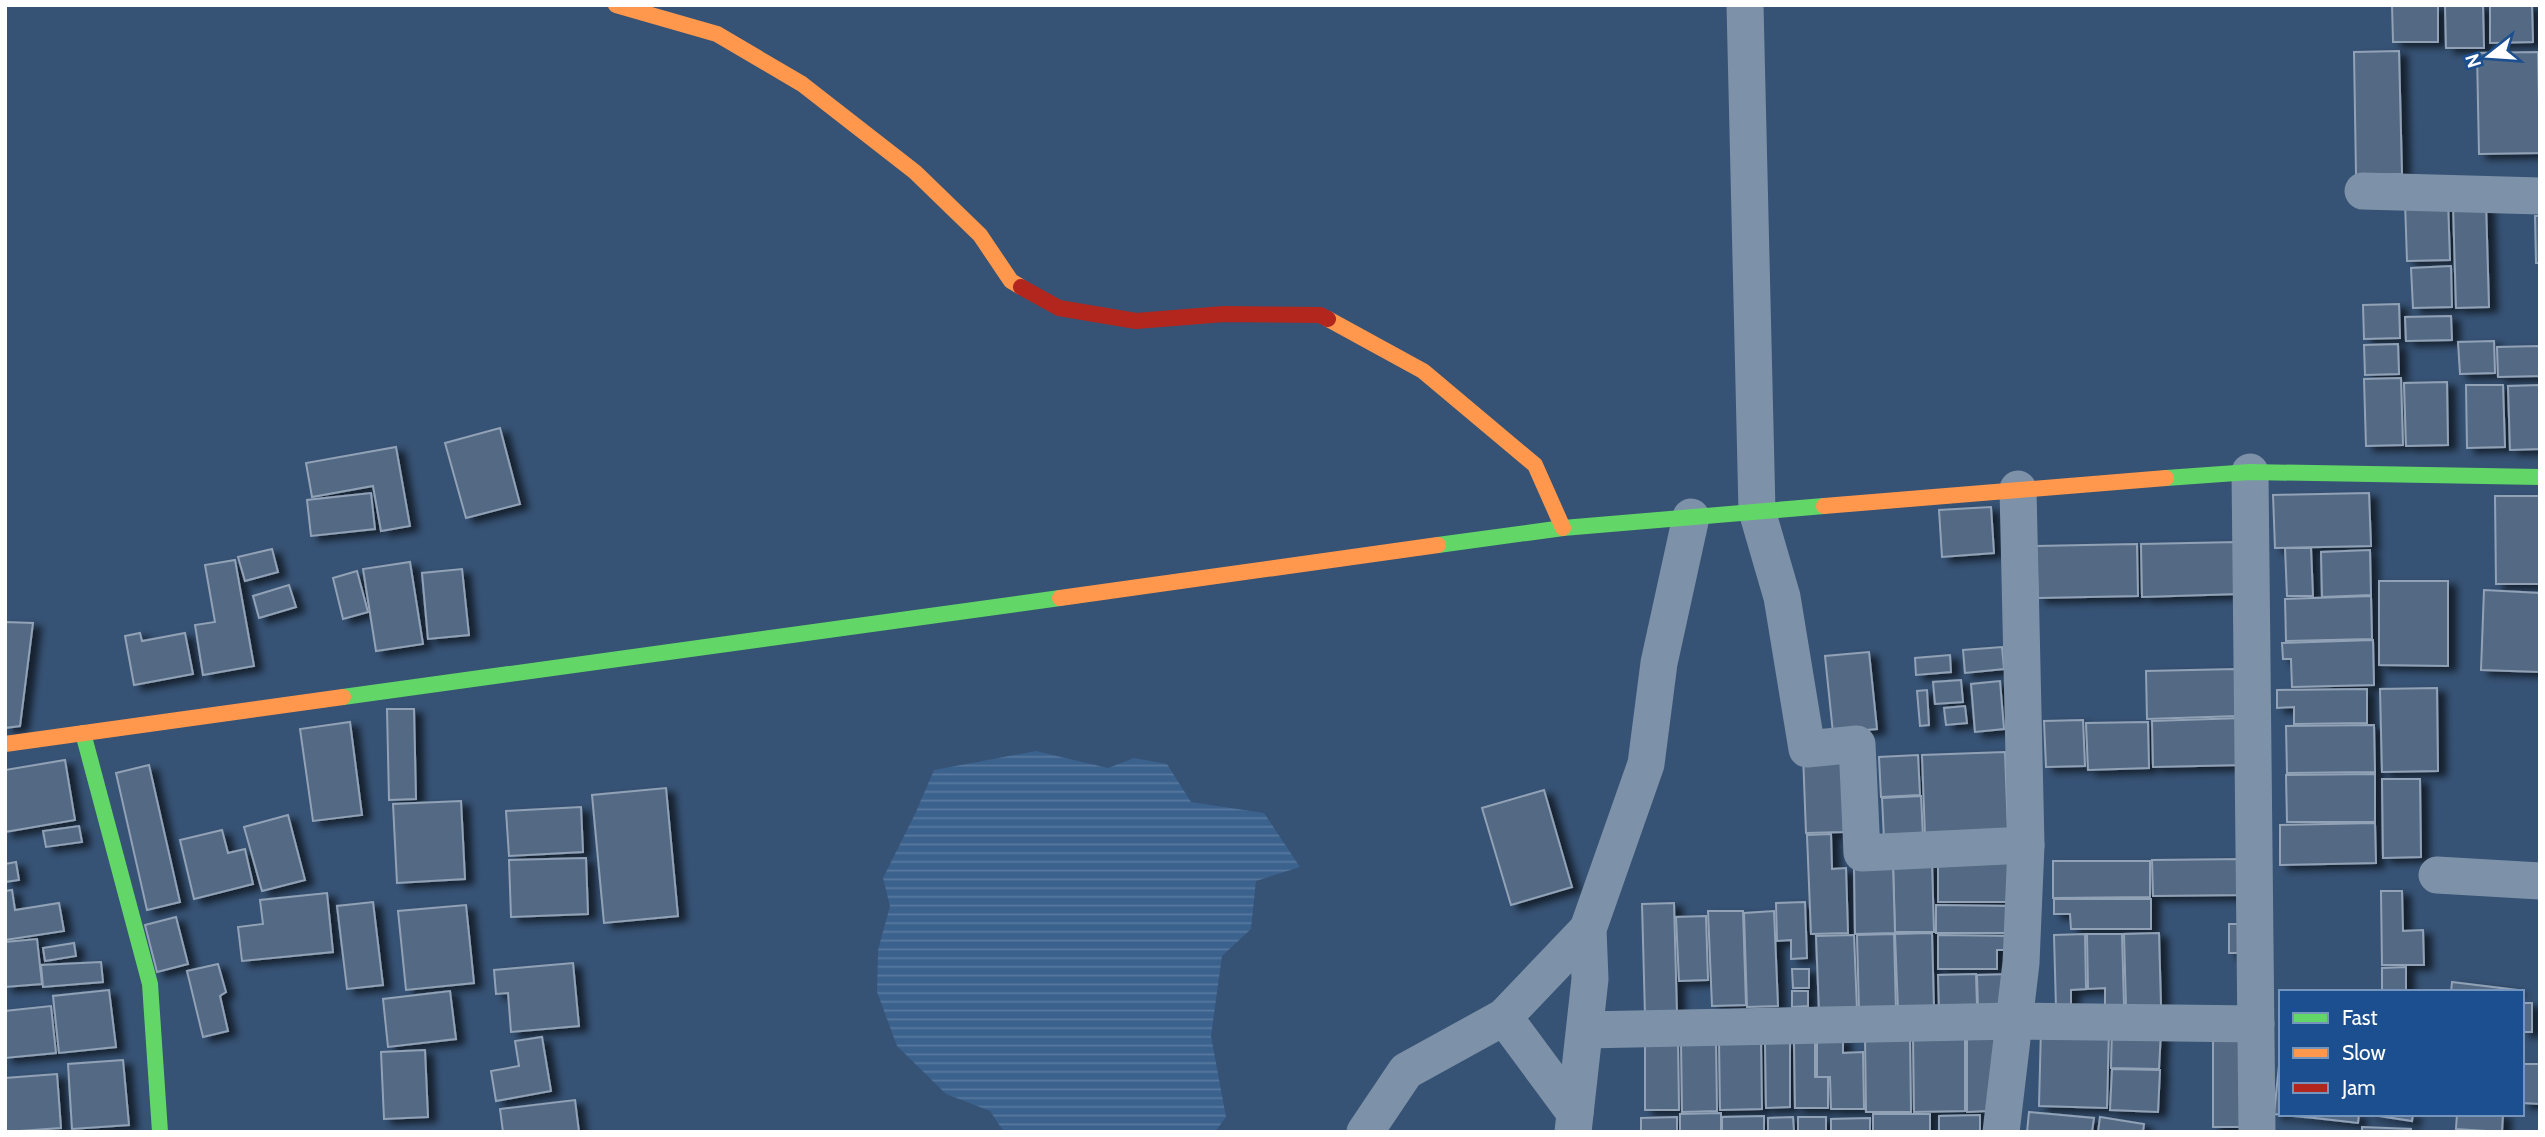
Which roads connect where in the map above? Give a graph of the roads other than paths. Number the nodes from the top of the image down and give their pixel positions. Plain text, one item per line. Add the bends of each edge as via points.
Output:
1 (616, 5) edge
2 (1745, 5) edge
3 (2363, 191) dead end
4 (2540, 196) edge
5 (2250, 472) junction
6 (2540, 477) edge
7 (2018, 489) junction
8 (1757, 512) junction
9 (1691, 517) junction
10 (1563, 528) junction
11 (83, 733) junction
12 (5, 744) edge
13 (2026, 845) junction
14 (2437, 875) dead end
15 (2540, 881) edge
16 (1588, 929) junction
17 (1504, 1017) junction
18 (2014, 1020) junction
19 (2256, 1024) junction
20 (1586, 1030) junction
21 (1574, 1122) edge
22 (160, 1132) edge
23 (1365, 1132) edge
24 (2001, 1132) edge
25 (2257, 1132) edge

1 - 10 street via 717,34 802,84 915,172 980,235 1011,281 1059,308 1136,321 1224,314 1320,315 1423,371 1535,466
2 - 8 street
3 - 4 street
5 - 6 street
5 - 7 street
5 - 19 street
7 - 8 street
7 - 13 street
8 - 9 street
8 - 13 street via 1782,597 1807,749 1857,744 1862,853
9 - 10 street
9 - 16 street via 1659,663 1646,764
10 - 11 street
11 - 12 street
11 - 22 street via 150,984
13 - 18 street
14 - 15 street
16 - 17 street
16 - 20 street
17 - 21 street
17 - 23 street via 1406,1071
18 - 19 street
18 - 20 street
18 - 24 street
19 - 25 street
20 - 21 street

